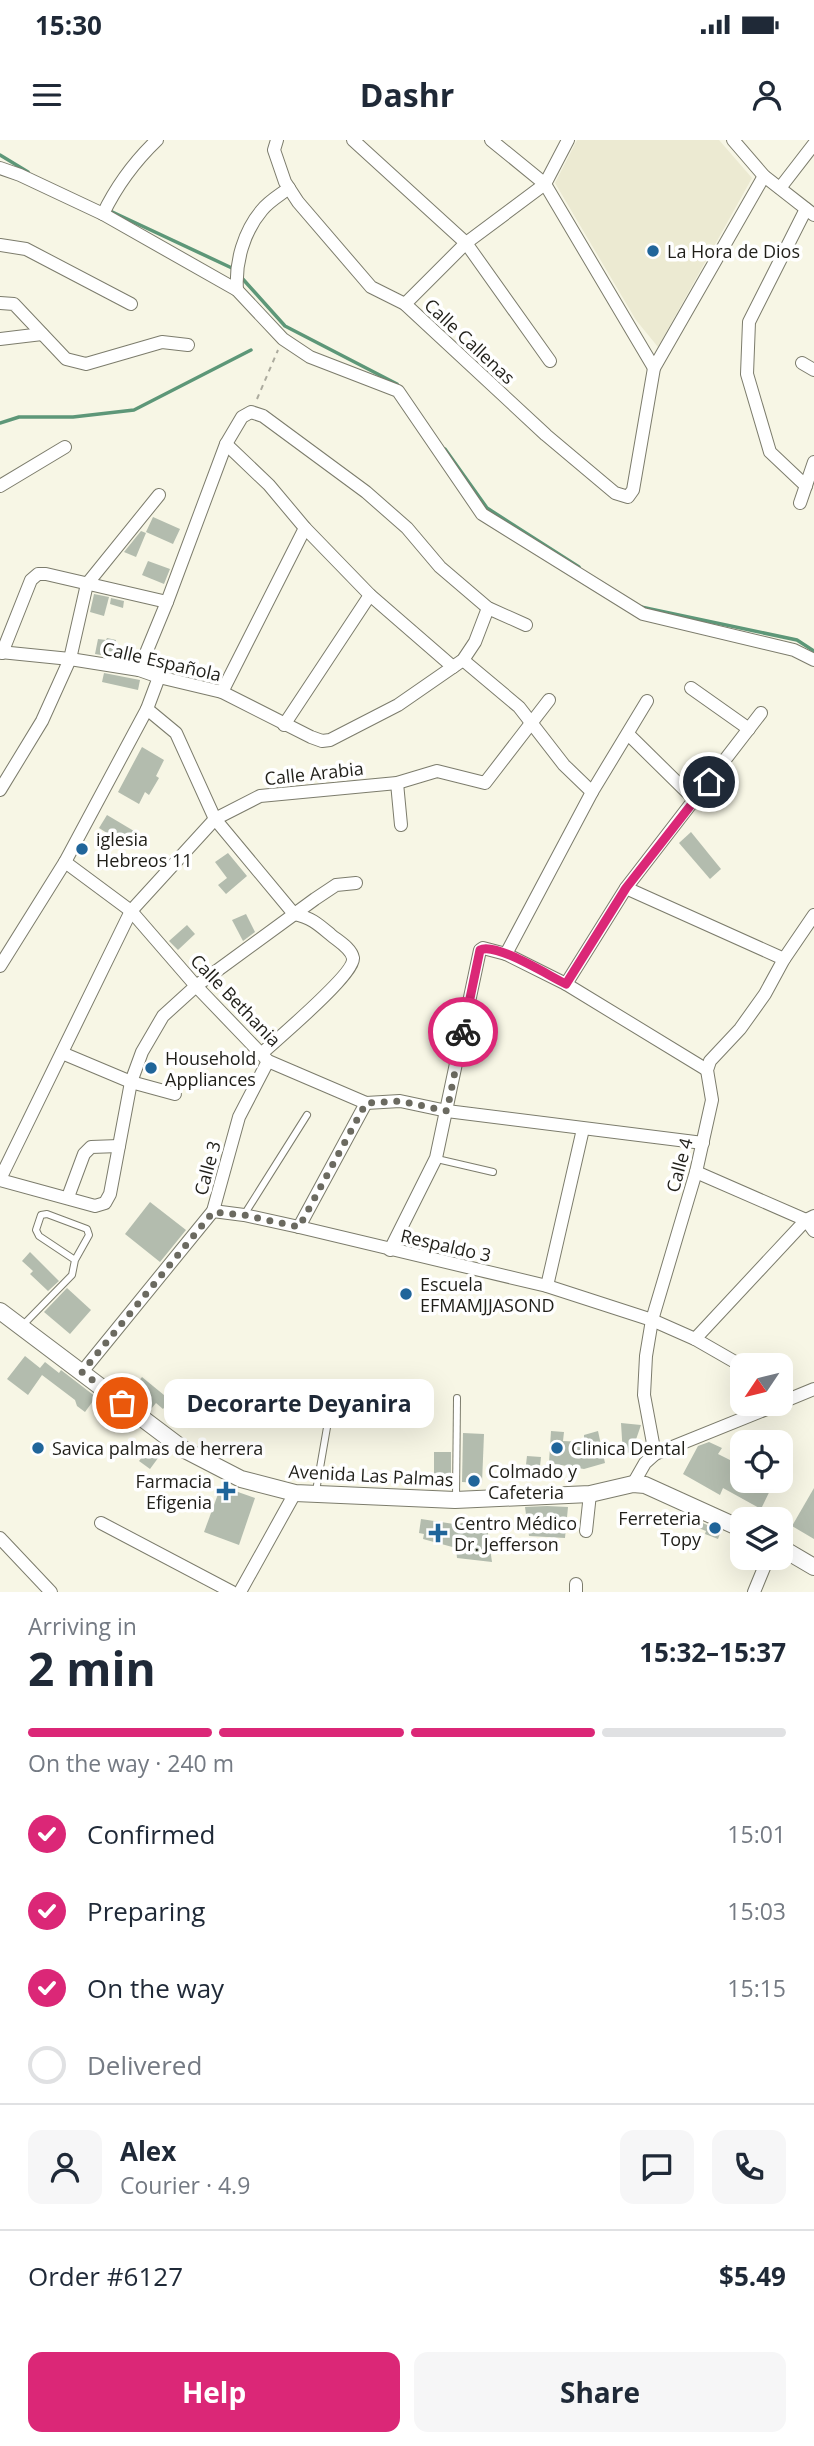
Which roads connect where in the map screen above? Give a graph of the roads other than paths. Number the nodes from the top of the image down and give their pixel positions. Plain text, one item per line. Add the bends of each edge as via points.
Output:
1 (157, 140) edge
2 (277, 140) edge
3 (353, 140) edge
4 (491, 140) edge
5 (568, 140) edge
6 (733, 140) edge
7 (814, 144) edge
8 (0, 168) edge
9 (764, 176) junction
10 (545, 184) junction
11 (289, 188) junction
12 (780, 188) junction
13 (810, 212) edge
14 (103, 214) junction
15 (466, 243) junction
16 (0, 245) edge
17 (237, 290) junction
18 (0, 303) edge
19 (131, 304) dead end
20 (405, 304) junction
21 (42, 334) junction
22 (0, 339) edge
23 (188, 345) dead end
24 (550, 361) dead end
25 (654, 368) junction
26 (226, 444) junction
27 (65, 447) dead end
28 (814, 462) edge
29 (0, 486) edge
30 (806, 486) junction
31 (159, 495) dead end
32 (800, 503) dead end
33 (305, 528) junction
34 (87, 584) junction
35 (370, 595) junction
36 (167, 602) junction
37 (488, 608) junction
38 (526, 625) dead end
39 (1, 653) edge
40 (69, 659) junction
41 (814, 660) edge
42 (458, 663) junction
43 (139, 670) junction
44 (159, 677) junction
45 (691, 688) dead end
46 (222, 692) junction
47 (549, 700) dead end
48 (647, 701) dead end
49 (148, 709) junction
50 (761, 713) dead end
51 (531, 724) junction
52 (284, 725) junction
53 (749, 729) junction
54 (628, 734) junction
55 (397, 783) junction
56 (0, 790) edge
57 (592, 792) junction
58 (695, 800) junction
59 (215, 819) junction
60 (401, 825) dead end
61 (65, 862) junction
62 (356, 883) dead end
63 (626, 888) junction
64 (131, 911) junction
65 (294, 914) junction
66 (814, 915) edge
67 (506, 954) junction
68 (784, 959) junction
69 (0, 966) edge
70 (566, 984) junction
71 (196, 986) junction
72 (62, 1053) junction
73 (265, 1057) junction
74 (707, 1070) junction
75 (131, 1082) junction
76 (175, 1094) dead end
77 (366, 1103) junction
78 (447, 1111) junction
79 (307, 1115) dead end
80 (583, 1129) junction
81 (703, 1143) junction
82 (119, 1146) junction
83 (436, 1158) junction
84 (493, 1172) dead end
85 (696, 1172) junction
86 (0, 1179) edge
87 (68, 1197) junction
88 (213, 1212) junction
89 (244, 1215) junction
90 (811, 1223) edge
91 (299, 1227) junction
92 (390, 1250) junction
93 (75, 1260) junction
94 (547, 1286) junction
95 (0, 1311) edge
96 (652, 1320) junction
97 (21, 1327) junction
98 (695, 1339) junction
99 (730, 1359) edge
100 (82, 1372) junction
101 (814, 1389) edge
102 (793, 1397) edge
103 (457, 1398) dead end
104 (330, 1410) dead end
105 (747, 1416) edge
106 (654, 1454) junction
107 (633, 1484) junction
108 (295, 1493) junction
109 (316, 1494) junction
110 (590, 1494) junction
111 (456, 1500) junction
112 (101, 1523) dead end
113 (730, 1524) edge
114 (586, 1531) dead end
115 (0, 1538) edge
116 (793, 1555) edge
117 (814, 1567) edge
118 (763, 1570) edge
119 (51, 1592) edge
120 (232, 1592) edge
121 (240, 1592) edge
122 (754, 1592) edge

1 - 14 street via 116,187
2 - 11 street, Calle Callenas via 274,150
3 - 15 street
4 - 10 street
5 - 10 street
6 - 9 street
7 - 12 street
8 - 14 street
9 - 12 street
9 - 25 street
10 - 15 street
10 - 25 street
11 - 17 street via 256,219 237,262
11 - 20 street, Calle Callenas via 371,287
12 - 13 street
13 - 30 street via 749,322 747,374 770,452
14 - 17 street
15 - 20 street
15 - 24 street
16 - 19 street via 26,249
17 - 41 street via 283,340 310,357 398,391 482,514 643,614 794,650
18 - 21 street via 14,304
20 - 25 street, Calle Callenas via 615,494 628,497 634,490
21 - 22 street
21 - 23 street via 66,359 86,364 162,342
26 - 33 street
26 - 36 street
26 - 37 street via 243,417 257,414 366,492
27 - 29 street
28 - 30 street
30 - 32 street
31 - 34 street
33 - 35 street
33 - 46 street
34 - 36 street
34 - 39 street via 38,574 31,580
34 - 40 street
35 - 42 street
35 - 52 street
36 - 43 street
37 - 38 street
37 - 42 street via 475,642
39 - 40 street, Calle Española
40 - 43 street, Calle Española
40 - 56 street via 42,721
42 - 51 street via 519,707
42 - 52 street, Calle Española via 390,710 330,740
43 - 44 street, Calle Española
44 - 46 street, Calle Española
44 - 49 street
45 - 53 street
46 - 52 street, Calle Española
47 - 51 street, Calle Arabia
48 - 54 street
49 - 59 street via 176,733
49 - 61 street
50 - 53 street
51 - 55 street, Calle Arabia via 485,783 437,771
51 - 57 street
53 - 58 street
54 - 57 street
54 - 58 street
55 - 59 street, Calle Arabia via 260,796
55 - 60 street
57 - 67 street
58 - 63 street
59 - 64 street, Calle Arabia
59 - 65 street
61 - 64 street, Calle Bethania
61 - 69 street
62 - 65 street via 336,885
63 - 68 street
63 - 70 street
64 - 71 street, Calle Bethania
64 - 72 street, Calle Arabia
65 - 71 street
65 - 73 street via 310,918 346,947 353,955 352,964
66 - 68 street
67 - 70 street
67 - 78 street via 487,947 480,950
68 - 74 street via 747,1021
70 - 74 street
71 - 73 street, Calle Bethania
71 - 75 street via 163,1016
72 - 75 street
72 - 86 street, Calle Arabia
73 - 77 street, Calle Bethania
73 - 88 street, Calle 3 via 239,1118
74 - 81 street, Calle 4 via 712,1100
75 - 76 street
75 - 82 street
77 - 78 street, Calle Bethania via 400,1101
77 - 91 street
78 - 80 street, Calle Bethania
78 - 83 street
79 - 89 lane
80 - 81 street, Calle Bethania
80 - 94 street
81 - 85 street, Calle 4
82 - 87 street via 91,1147 84,1154
82 - 87 street via 105,1203 95,1206
83 - 84 lane
83 - 92 street
85 - 90 street
85 - 96 street, Calle 4
86 - 87 street
88 - 89 street, Respaldo 3
88 - 100 street, Calle 3
89 - 91 street, Respaldo 3
90 - 98 street
91 - 92 street, Respaldo 3
92 - 94 street, Respaldo 3
93 - 93 lane via 39,1236 36,1230 41,1215 87,1229 89,1235
93 - 97 lane via 72,1275
94 - 96 street, Respaldo 3
95 - 97 street, Avenida Las Palmas
96 - 98 street, Respaldo 3
96 - 106 street, Calle 4 via 644,1395
97 - 100 street, Avenida Las Palmas
98 - 99 street, Respaldo 3
100 - 108 street, Avenida Las Palmas via 183,1449 240,1479
101 - 102 street
103 - 111 lane
104 - 109 lane
105 - 106 street
106 - 107 street
107 - 110 street, Avenida Las Palmas
107 - 113 street via 645,1485
108 - 109 street, Avenida Las Palmas
108 - 121 street
109 - 111 street, Avenida Las Palmas
110 - 111 street, Avenida Las Palmas
110 - 114 street
112 - 120 street
115 - 119 street
116 - 117 street
118 - 122 street

